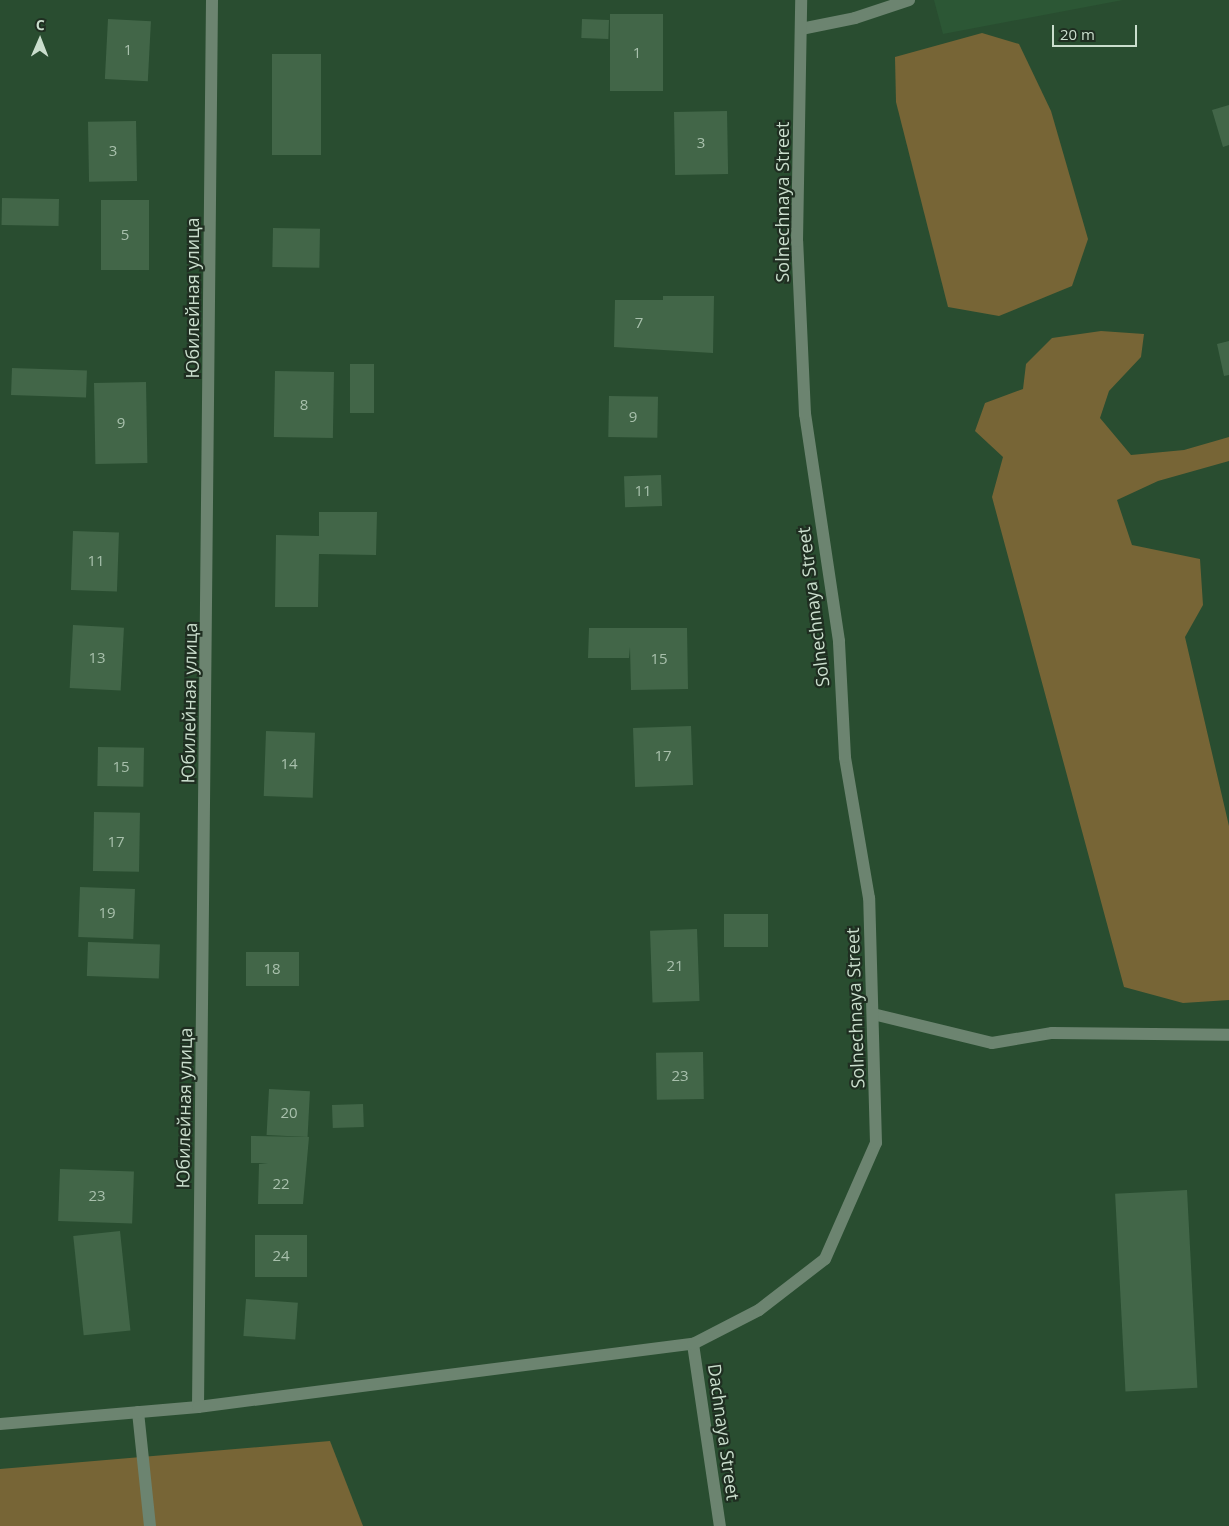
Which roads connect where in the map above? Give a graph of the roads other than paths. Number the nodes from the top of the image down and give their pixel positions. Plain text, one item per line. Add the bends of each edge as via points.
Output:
1 (212, 0) edge
2 (801, 0) edge
3 (909, 0) edge
4 (801, 29) junction
5 (873, 1014) junction
6 (1229, 1035) edge
7 (693, 1344) junction
8 (198, 1407) junction
9 (138, 1412) junction
10 (0, 1424) edge
11 (150, 1526) edge
12 (720, 1526) edge

1 - 8 street, Юбилейная улица
2 - 4 street, Solnechnaya Street
3 - 4 street
4 - 5 street, Solnechnaya Street via 797,241 805,414 839,641 845,757 869,898
5 - 6 street via 992,1042 1052,1033
5 - 7 street, Solnechnaya Street via 876,1143 825,1258 759,1310
7 - 8 street
7 - 12 street, Dachnaya Street
8 - 9 street
9 - 10 street
9 - 11 street

